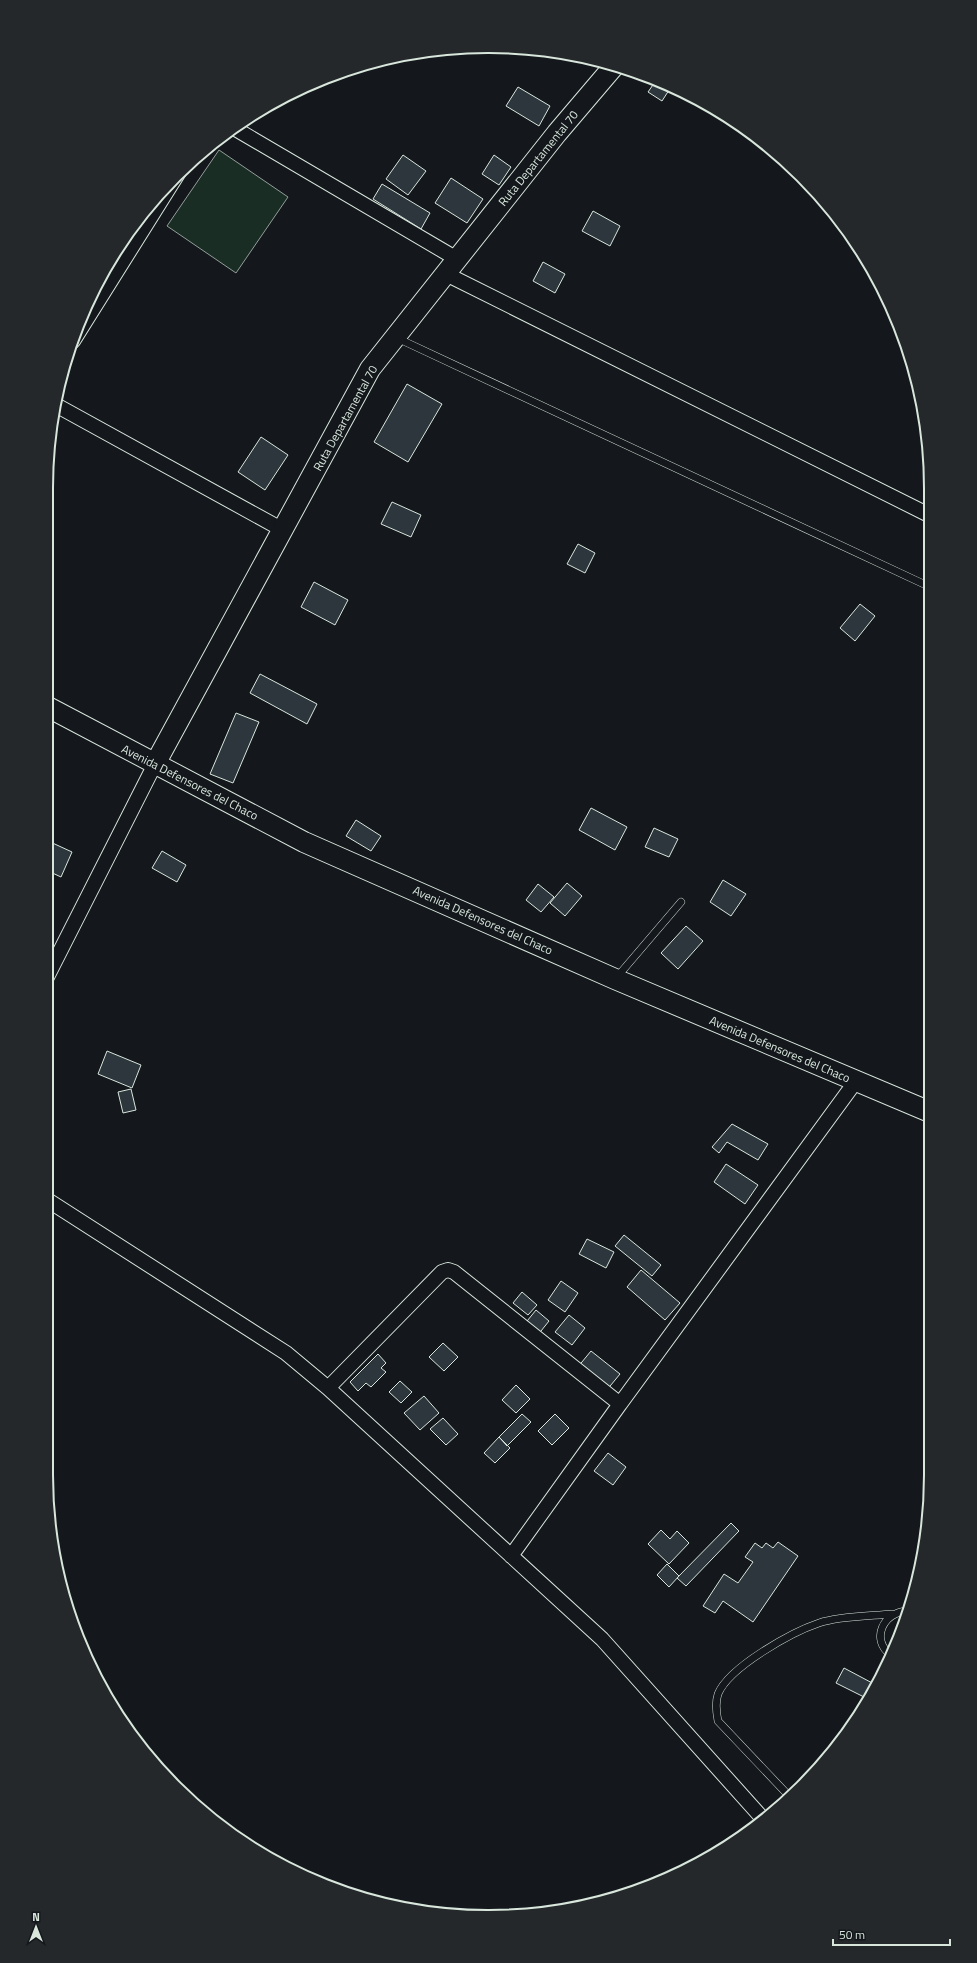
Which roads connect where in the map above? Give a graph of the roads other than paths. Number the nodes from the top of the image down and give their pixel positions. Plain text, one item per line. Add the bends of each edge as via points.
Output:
1 (610, 71) edge
2 (239, 131) edge
3 (160, 202) edge
4 (451, 267) junction
5 (89, 315) edge
6 (395, 337) junction
7 (60, 408) edge
8 (924, 512) edge
9 (283, 530) junction
10 (924, 584) edge
11 (53, 710) edge
12 (155, 764) junction
13 (681, 902) dead end
14 (53, 965) edge
15 (615, 979) junction
16 (856, 1081) junction
17 (924, 1107) edge
18 (53, 1203) edge
19 (328, 1388) junction
20 (620, 1404) junction
21 (511, 1556) junction
22 (902, 1612) edge
23 (892, 1614) junction
24 (887, 1650) edge
25 (786, 1792) edge
26 (760, 1815) edge

1 - 4 main road, Ruta Departamental 70
2 - 4 street
3 - 5 street
4 - 6 main road, Ruta Departamental 70
4 - 8 street
6 - 9 main road, Ruta Departamental 70 via 370,369
6 - 10 lane
7 - 9 street
9 - 12 main road, Ruta Departamental 70
11 - 12 main road, Avenida Defensores del Chaco
12 - 14 street
12 - 15 main road, Avenida Defensores del Chaco via 304,842
13 - 15 lane
15 - 16 main road, Avenida Defensores del Chaco
16 - 17 main road, Avenida Defensores del Chaco
16 - 20 street
18 - 19 street via 286,1353
19 - 20 street via 442,1272 448,1270 454,1272
19 - 21 street
20 - 21 street
21 - 26 street via 602,1639
22 - 23 lane
23 - 24 lane via 882,1628 883,1645
23 - 25 lane via 820,1622 786,1637 734,1671 719,1692 716,1705 718,1721

